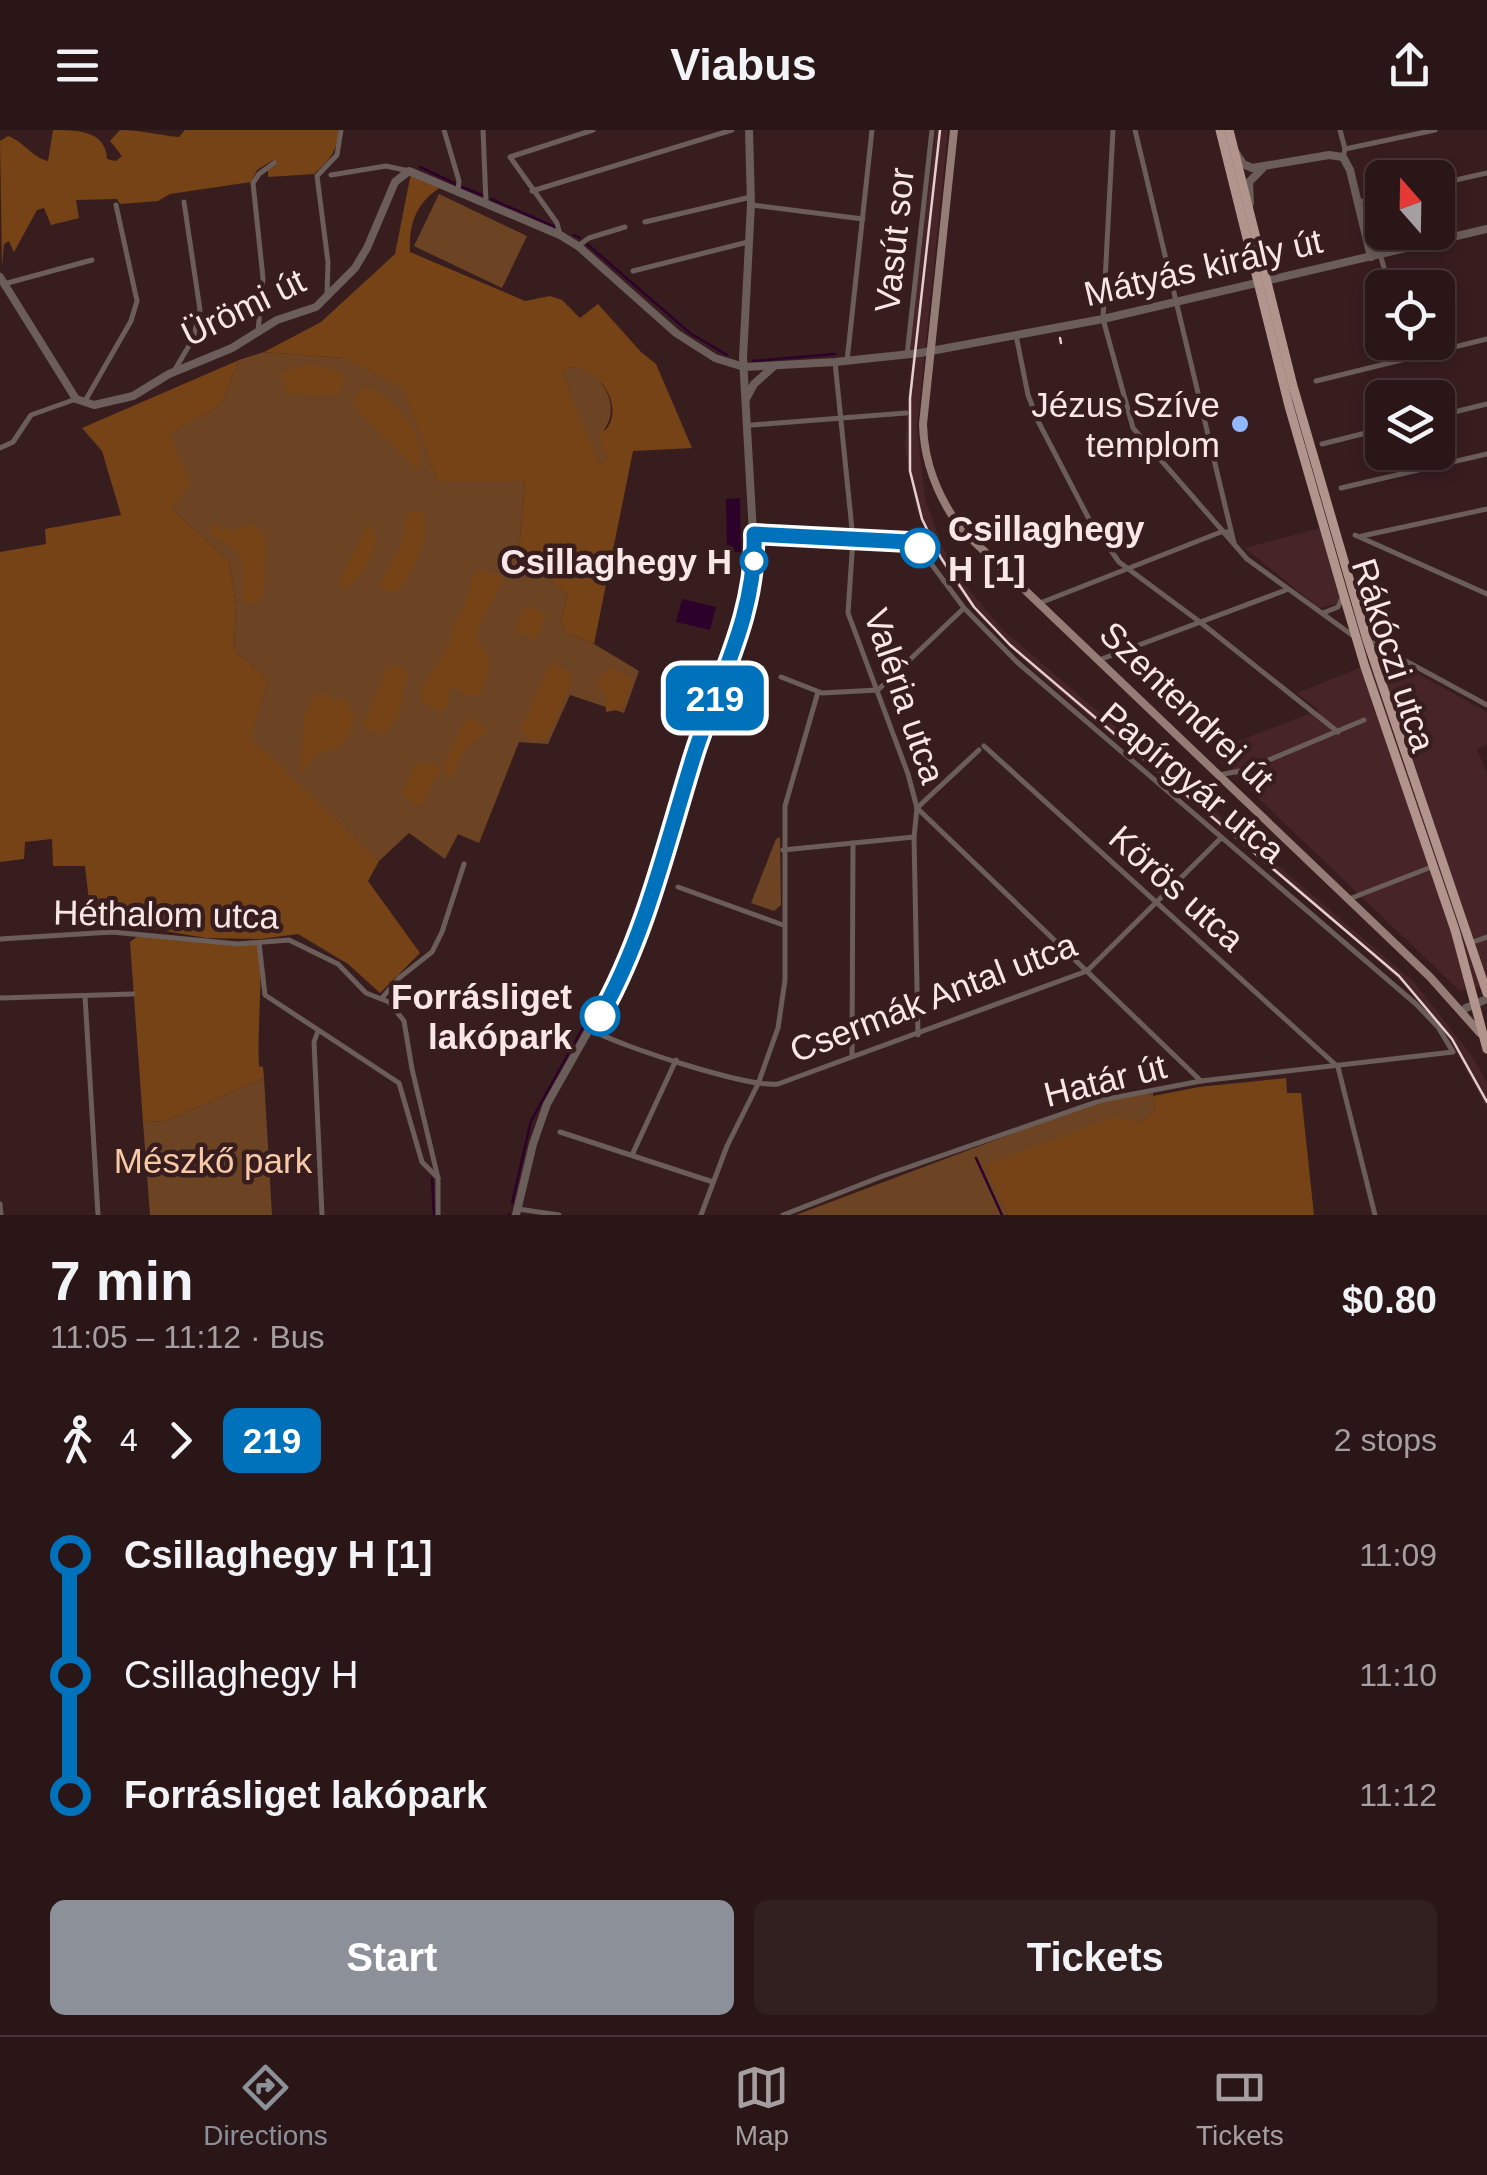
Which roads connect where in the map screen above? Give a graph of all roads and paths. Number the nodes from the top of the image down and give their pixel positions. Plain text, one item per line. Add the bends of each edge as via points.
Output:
1 (341, 130) edge
2 (444, 130) edge
3 (482, 130) edge
4 (592, 130) edge
5 (732, 130) edge
6 (749, 130) edge
7 (872, 130) edge
8 (932, 130) edge
9 (954, 130) edge
10 (1113, 130) edge
11 (1135, 130) edge
12 (1220, 130) edge
13 (1229, 130) edge
14 (1340, 130) edge
15 (1434, 130) edge
16 (1234, 150) junction
17 (1345, 156) junction
18 (274, 163) dead end
19 (1262, 169) junction
20 (409, 172) junction
21 (1487, 173) edge
22 (331, 175) dead end
23 (1455, 180) edge
24 (458, 191) junction
25 (532, 191) junction
26 (751, 201) junction
27 (1365, 201) edge
28 (184, 202) dead end
29 (1359, 202) junction
30 (485, 203) junction
31 (116, 205) dead end
32 (1250, 209) junction
33 (863, 218) junction
34 (644, 222) dead end
35 (625, 227) dead end
36 (1487, 228) edge
37 (560, 235) junction
38 (748, 242) junction
39 (578, 246) junction
40 (1375, 256) junction
41 (92, 260) dead end
42 (1382, 270) edge
43 (633, 271) dead end
44 (2, 280) edge
45 (1262, 282) junction
46 (327, 297) junction
47 (1177, 302) junction
48 (1103, 319) junction
49 (258, 331) junction
50 (1016, 335) junction
51 (1487, 339) edge
52 (1455, 346) edge
53 (929, 350) junction
54 (906, 355) junction
55 (1397, 360) edge
56 (847, 361) junction
57 (836, 362) junction
58 (744, 366) junction
59 (775, 366) junction
60 (174, 372) junction
61 (1316, 381) dead end
62 (747, 397) junction
63 (80, 402) junction
64 (1487, 404) edge
65 (1455, 412) edge
66 (906, 413) dead end
67 (842, 418) junction
68 (752, 425) dead end
69 (1365, 434) edge
70 (1322, 444) dead end
71 (0, 448) edge
72 (1487, 454) edge
73 (1341, 488) dead end
74 (1487, 509) edge
75 (1222, 532) junction
76 (1230, 532) junction
77 (754, 534) junction
78 (854, 539) junction
79 (1235, 546) junction
80 (1126, 569) junction
81 (1286, 590) junction
82 (1344, 593) junction
83 (1487, 594) edge
84 (1040, 603) junction
85 (964, 608) junction
86 (1322, 614) junction
87 (1200, 622) junction
88 (1362, 640) junction
89 (1394, 654) junction
90 (1098, 660) junction
91 (1369, 663) junction
92 (1377, 673) junction
93 (781, 678) dead end
94 (878, 690) junction
95 (818, 692) junction
96 (1487, 705) edge
97 (1364, 720) dead end
98 (1338, 732) junction
99 (1245, 770) junction
100 (1219, 774) junction
101 (1234, 789) junction
102 (917, 808) junction
103 (914, 838) junction
104 (1220, 839) junction
105 (854, 843) junction
106 (784, 850) junction
107 (464, 864) dead end
108 (1434, 866) junction
109 (678, 887) dead end
110 (1349, 898) junction
111 (1156, 904) junction
112 (784, 926) junction
113 (1487, 937) edge
114 (0, 939) edge
115 (259, 943) junction
116 (1470, 943) junction
117 (1086, 971) junction
118 (1484, 976) edge
119 (133, 994) dead end
120 (85, 996) junction
121 (1487, 996) edge
122 (0, 998) edge
123 (382, 998) junction
124 (1453, 999) junction
125 (1470, 1006) junction
126 (318, 1030) junction
127 (592, 1030) junction
128 (918, 1035) junction
129 (1486, 1041) edge
130 (1454, 1052) joint
131 (852, 1056) junction
132 (676, 1060) junction
133 (1338, 1066) junction
134 (1201, 1081) junction
135 (758, 1084) junction
136 (560, 1132) dead end
137 (632, 1155) junction
138 (438, 1178) junction
139 (713, 1182) junction
140 (0, 1204) edge
141 (517, 1212) edge
142 (1, 1215) edge
143 (98, 1215) edge
144 (322, 1215) edge
145 (438, 1215) edge
146 (559, 1215) edge
147 (701, 1215) edge
148 (783, 1215) edge
149 (1375, 1215) edge

1 - 46 street via 337,156 317,176
2 - 24 street
3 - 30 street
4 - 25 street via 510,158
5 - 25 street
6 - 26 street
7 - 33 street
8 - 54 street, Vasút sor
9 - 53 main road, Szentendrei út
10 - 48 street
11 - 47 street
12 - 45 main road
13 - 16 main road
14 - 17 street
15 - 17 street
16 - 19 street via 1247,167
16 - 32 main road
17 - 19 street
17 - 29 street
18 - 49 street via 254,183 263,278
19 - 32 street via 1249,182
20 - 22 street via 386,166
20 - 24 street
20 - 46 street, Ürömi út via 395,182 355,268
21 - 23 street
24 - 30 street
25 - 37 street
26 - 33 street
26 - 34 street
26 - 38 street
27 - 29 street
28 - 60 street via 200,310
29 - 40 street
30 - 37 street
31 - 63 street via 136,307
32 - 45 main road
33 - 56 street
35 - 39 street
36 - 40 street, Mátyás király út
37 - 39 street
38 - 43 street
38 - 58 street
39 - 58 street via 676,333 715,358
40 - 42 street
40 - 45 street, Mátyás király út
41 - 44 street
44 - 63 street
45 - 47 street, Mátyás király út
45 - 82 main road, Rákóczi utca via 1289,406
45 - 88 main road, Rákóczi utca
46 - 49 street, Ürömi út
47 - 48 street, Mátyás király út
47 - 76 street
48 - 50 street, Mátyás király út
48 - 75 street via 1133,428
49 - 60 street, Ürömi út
50 - 53 street, Mátyás király út
50 - 80 street via 1039,423 1090,519
51 - 52 street
53 - 54 street
53 - 84 main road, Szentendrei út via 923,438 936,485 962,529
54 - 56 street
55 - 61 street
56 - 57 street
57 - 59 street
57 - 67 street, Valéria utca
58 - 59 street
58 - 62 street
59 - 62 street
60 - 63 street, Ürömi út via 133,396
62 - 77 street
63 - 71 street via 31,415 13,442
64 - 65 street
66 - 67 street
67 - 68 street
67 - 78 street, Valéria utca
69 - 70 street
72 - 73 street
74 - 83 street via 1357,536
75 - 76 street
75 - 79 street
75 - 80 street
76 - 79 street
77 - 78 street
77 - 127 street via 741,632 696,748 642,924
78 - 85 street, Papírgyár utca via 909,542 922,549
78 - 94 street, Valéria utca via 848,614
79 - 81 street
80 - 84 street
80 - 87 street
81 - 86 street
81 - 87 street
82 - 86 street via 1338,607
82 - 88 main road, Rákóczi utca
84 - 90 main road, Szentendrei út
85 - 94 street
85 - 104 street, Papírgyár utca via 1044,688
86 - 88 street
87 - 90 street
87 - 98 street
88 - 89 street
88 - 91 main road, Rákóczi utca
89 - 91 street
89 - 92 street
89 - 96 street
90 - 100 main road, Szentendrei út
91 - 92 main road, Rákóczi utca
91 - 108 main road, Rákóczi utca
92 - 116 main road, Rákóczi utca
93 - 95 street
94 - 95 street
94 - 102 street, Valéria utca
95 - 106 street via 787,795
97 - 98 street
98 - 99 street
99 - 100 street
99 - 101 street
100 - 101 main road, Szentendrei út
101 - 110 main road, Szentendrei út
102 - 103 street
102 - 111 street, Körös utca via 982,748
102 - 117 street
103 - 105 street
103 - 128 street
104 - 111 street, Csermák Antal utca
104 - 130 street, Papírgyár utca via 1416,1004
105 - 106 street
105 - 131 street
106 - 112 street
107 - 123 street via 432,952
108 - 110 street
108 - 125 main road, Rákóczi utca
109 - 112 street
110 - 124 main road, Szentendrei út
111 - 117 street, Csermák Antal utca
111 - 133 street, Körös utca
112 - 135 street via 778,1028
113 - 116 street
114 - 115 street, Héthalom utca via 112,932
115 - 123 street, Héthalom utca via 300,944 343,968 366,994
115 - 126 street via 264,995
116 - 118 main road, Rákóczi utca
117 - 128 street, Csermák Antal utca
117 - 134 street
118 - 121 main road, Rákóczi utca
119 - 120 street
120 - 122 street
120 - 143 street
121 - 125 street
123 - 138 street, Héthalom utca via 404,1021
124 - 125 main road, Szentendrei út
124 - 129 main road, Szentendrei út
125 - 129 main road, Rákóczi utca
126 - 138 street via 399,1083 422,1162
126 - 144 street
127 - 132 street
127 - 141 street via 547,1104
128 - 131 street, Csermák Antal utca
130 - 133 street, Határ út
131 - 135 street, Csermák Antal utca via 778,1084
132 - 135 street
132 - 137 street
133 - 134 street, Határ út
133 - 149 street
134 - 148 street, Határ út via 1102,1100
135 - 139 street, Csermák Antal utca
136 - 137 street
137 - 139 street
138 - 145 street, Héthalom utca
139 - 147 street, Csermák Antal utca
140 - 142 street
141 - 146 street

